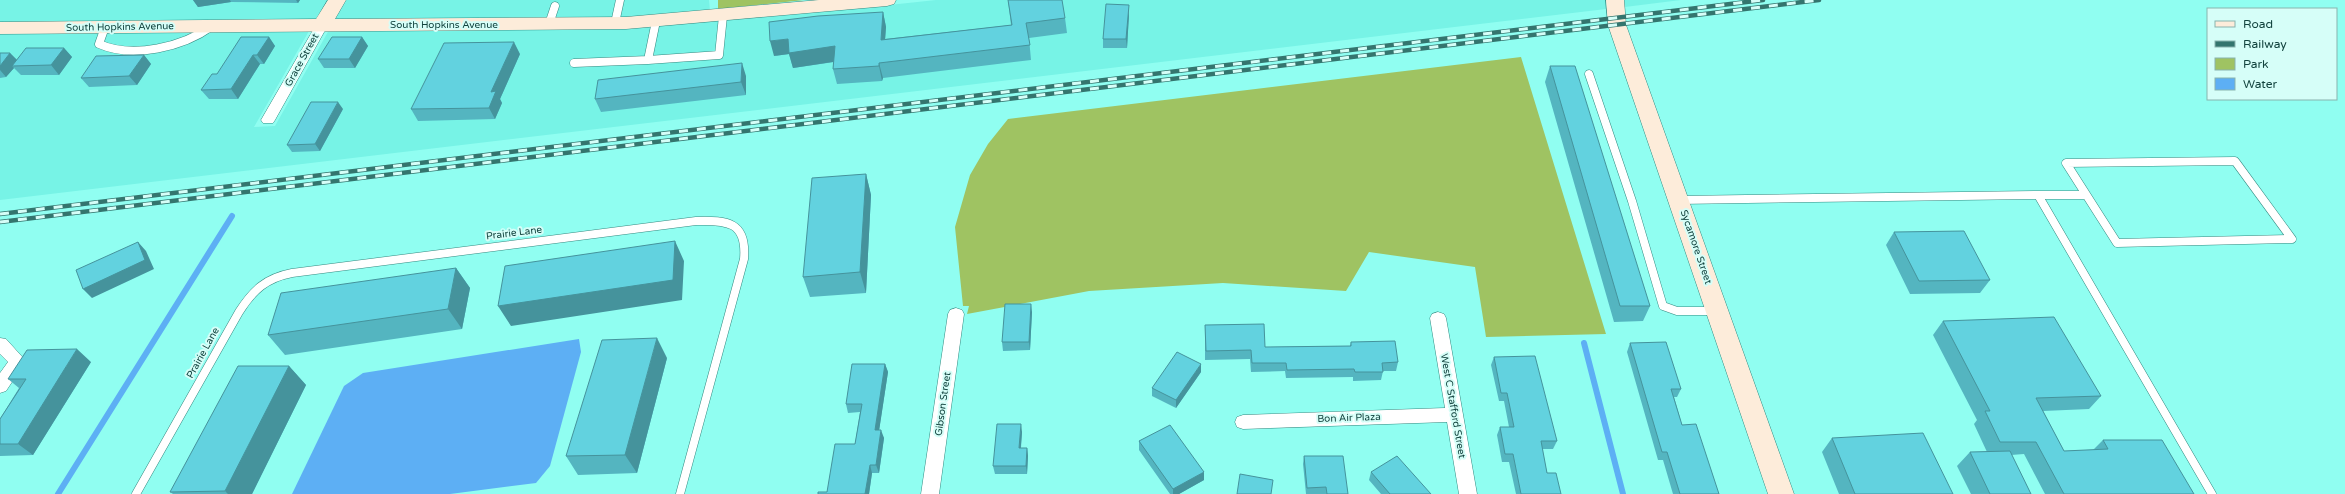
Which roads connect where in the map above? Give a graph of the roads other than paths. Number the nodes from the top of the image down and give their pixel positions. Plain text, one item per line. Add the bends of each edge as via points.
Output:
1 (337, 0) edge
2 (620, 0) edge
3 (887, 0) edge
4 (1615, 0) edge
5 (555, 6) dead end
6 (723, 16) junction
7 (656, 21) junction
8 (615, 23) junction
9 (549, 24) junction
10 (322, 25) junction
11 (0, 28) edge
12 (648, 60) junction
13 (574, 63) dead end
14 (1588, 74) dead end
15 (268, 120) dead end
16 (2038, 195) junction
17 (2086, 195) junction
18 (1680, 200) junction
19 (1718, 311) junction
20 (956, 314) dead end
21 (1438, 318) dead end
22 (0, 344) edge
23 (0, 386) edge
24 (1454, 415) junction
25 (1243, 422) dead end
26 (136, 494) edge
27 (680, 494) edge
28 (930, 494) edge
29 (1468, 494) edge
30 (1781, 494) edge
31 (2212, 494) edge

1 - 10 street, Grace Street
2 - 8 lane
3 - 6 street, South Hopkins Avenue
4 - 18 street, Sycamore Street via 1617,25
5 - 9 lane
6 - 7 street, South Hopkins Avenue
6 - 12 lane via 719,55
7 - 8 street, South Hopkins Avenue
7 - 12 lane
8 - 9 street, South Hopkins Avenue
9 - 10 street, South Hopkins Avenue
10 - 11 street, South Hopkins Avenue
10 - 15 street, Grace Street
12 - 13 lane
14 - 19 lane via 1632,201 1663,306 1677,311
16 - 17 lane
16 - 18 lane
16 - 31 lane
17 - 17 lane via 2117,243 2292,239 2234,161 2066,163
18 - 19 street, Sycamore Street
19 - 30 street, Sycamore Street
20 - 28 street, Gibson Street
21 - 24 street, West C Stafford Street
22 - 23 street via 18,361
24 - 25 street, Bon Air Plaza
24 - 29 street, West C Stafford Street
26 - 27 lane, Prairie Lane via 250,294 268,278 688,222 728,222 743,234 746,243 744,259

